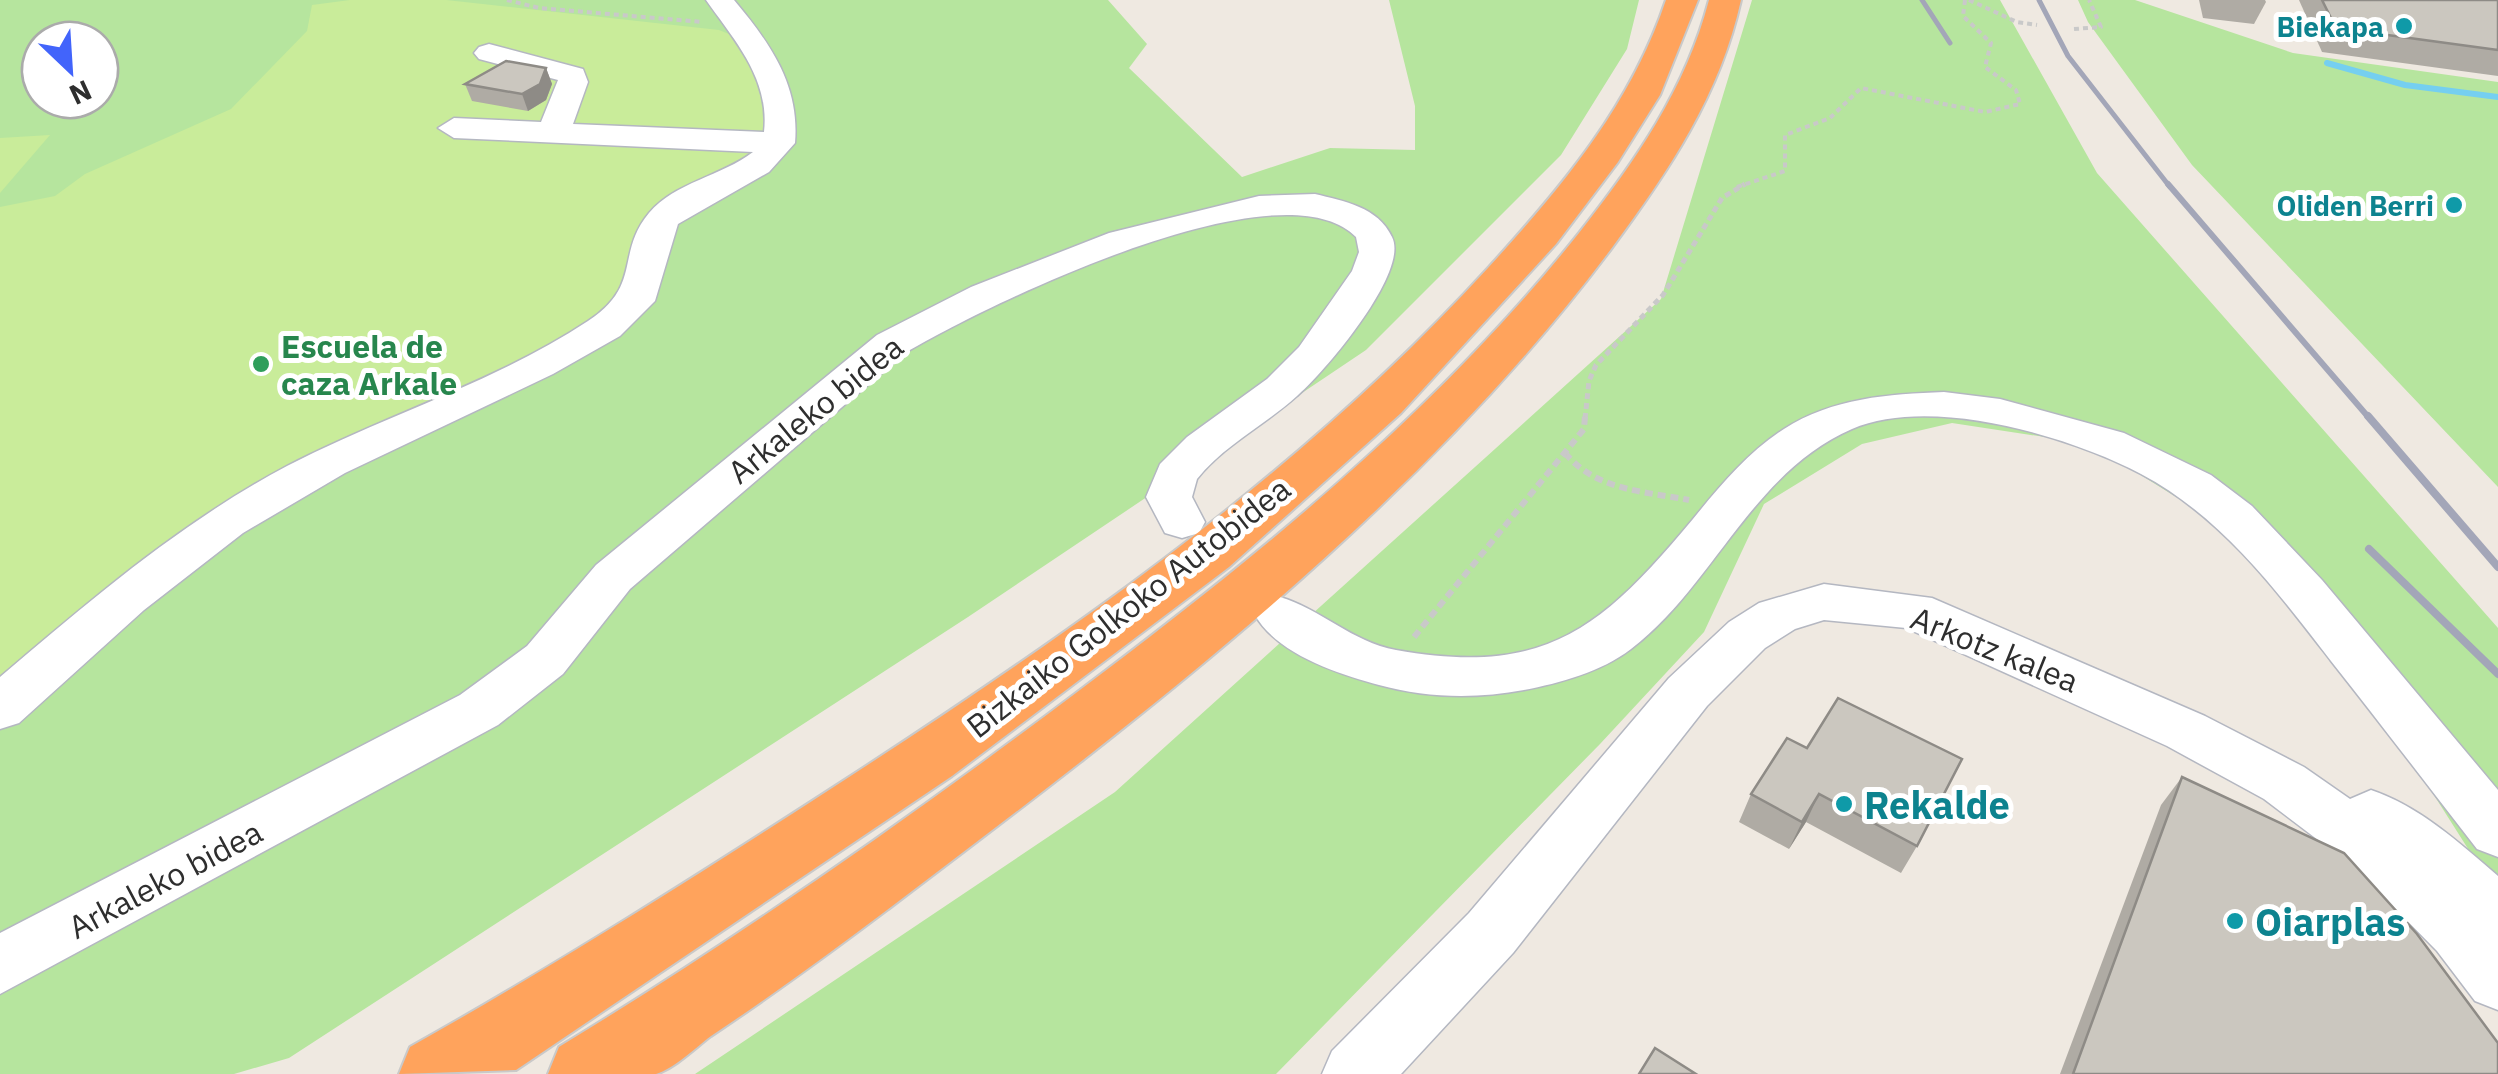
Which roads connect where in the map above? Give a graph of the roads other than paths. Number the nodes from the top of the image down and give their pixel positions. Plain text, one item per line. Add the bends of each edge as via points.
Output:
1 (720, 0) edge
2 (1682, 0) edge
3 (1725, 0) edge
4 (489, 52) dead end
5 (454, 128) dead end
6 (553, 133) junction
7 (779, 143) junction
8 (1182, 522) dead end
9 (1280, 616) dead end
10 (0, 708) edge
11 (2186, 731) junction
12 (2498, 832) edge
13 (2498, 914) edge
14 (0, 965) edge
15 (2498, 980) edge
16 (438, 1074) edge
17 (586, 1074) edge
18 (1356, 1074) edge

1 - 7 street via 771,74 781,111
2 - 16 highway, Bizkaiko Golkoko Autobidea via 1630,113 1557,216 1472,315 1285,488 985,722
3 - 17 highway, Bizkaiko Golkoko Autobidea via 1685,108 1600,237 1461,398 1338,517 984,800
4 - 6 street via 572,75
5 - 6 street
6 - 7 street
7 - 10 street via 759,162 661,219 643,291 628,310 548,361 404,426 202,537
8 - 14 street, Arkaleko bidea via 1170,502 1174,478 1209,440 1284,387 1335,329 1370,275 1378,248 1374,235 1348,212 1308,202 1231,210 1061,263 938,314 891,344 613,577 545,660 479,710
9 - 12 street via 1358,660 1444,676 1525,670 1591,651 1636,618 1756,474 1804,435 1858,412 1931,404 2030,418 2120,446 2195,486 2264,543
11 - 13 street via 2358,805 2435,858
11 - 15 street, Arkotz kalea via 2284,784 2376,850 2459,931
11 - 18 street, Arkotz kalea via 1914,611 1824,602 1778,616 1747,634 1688,692 1490,932

